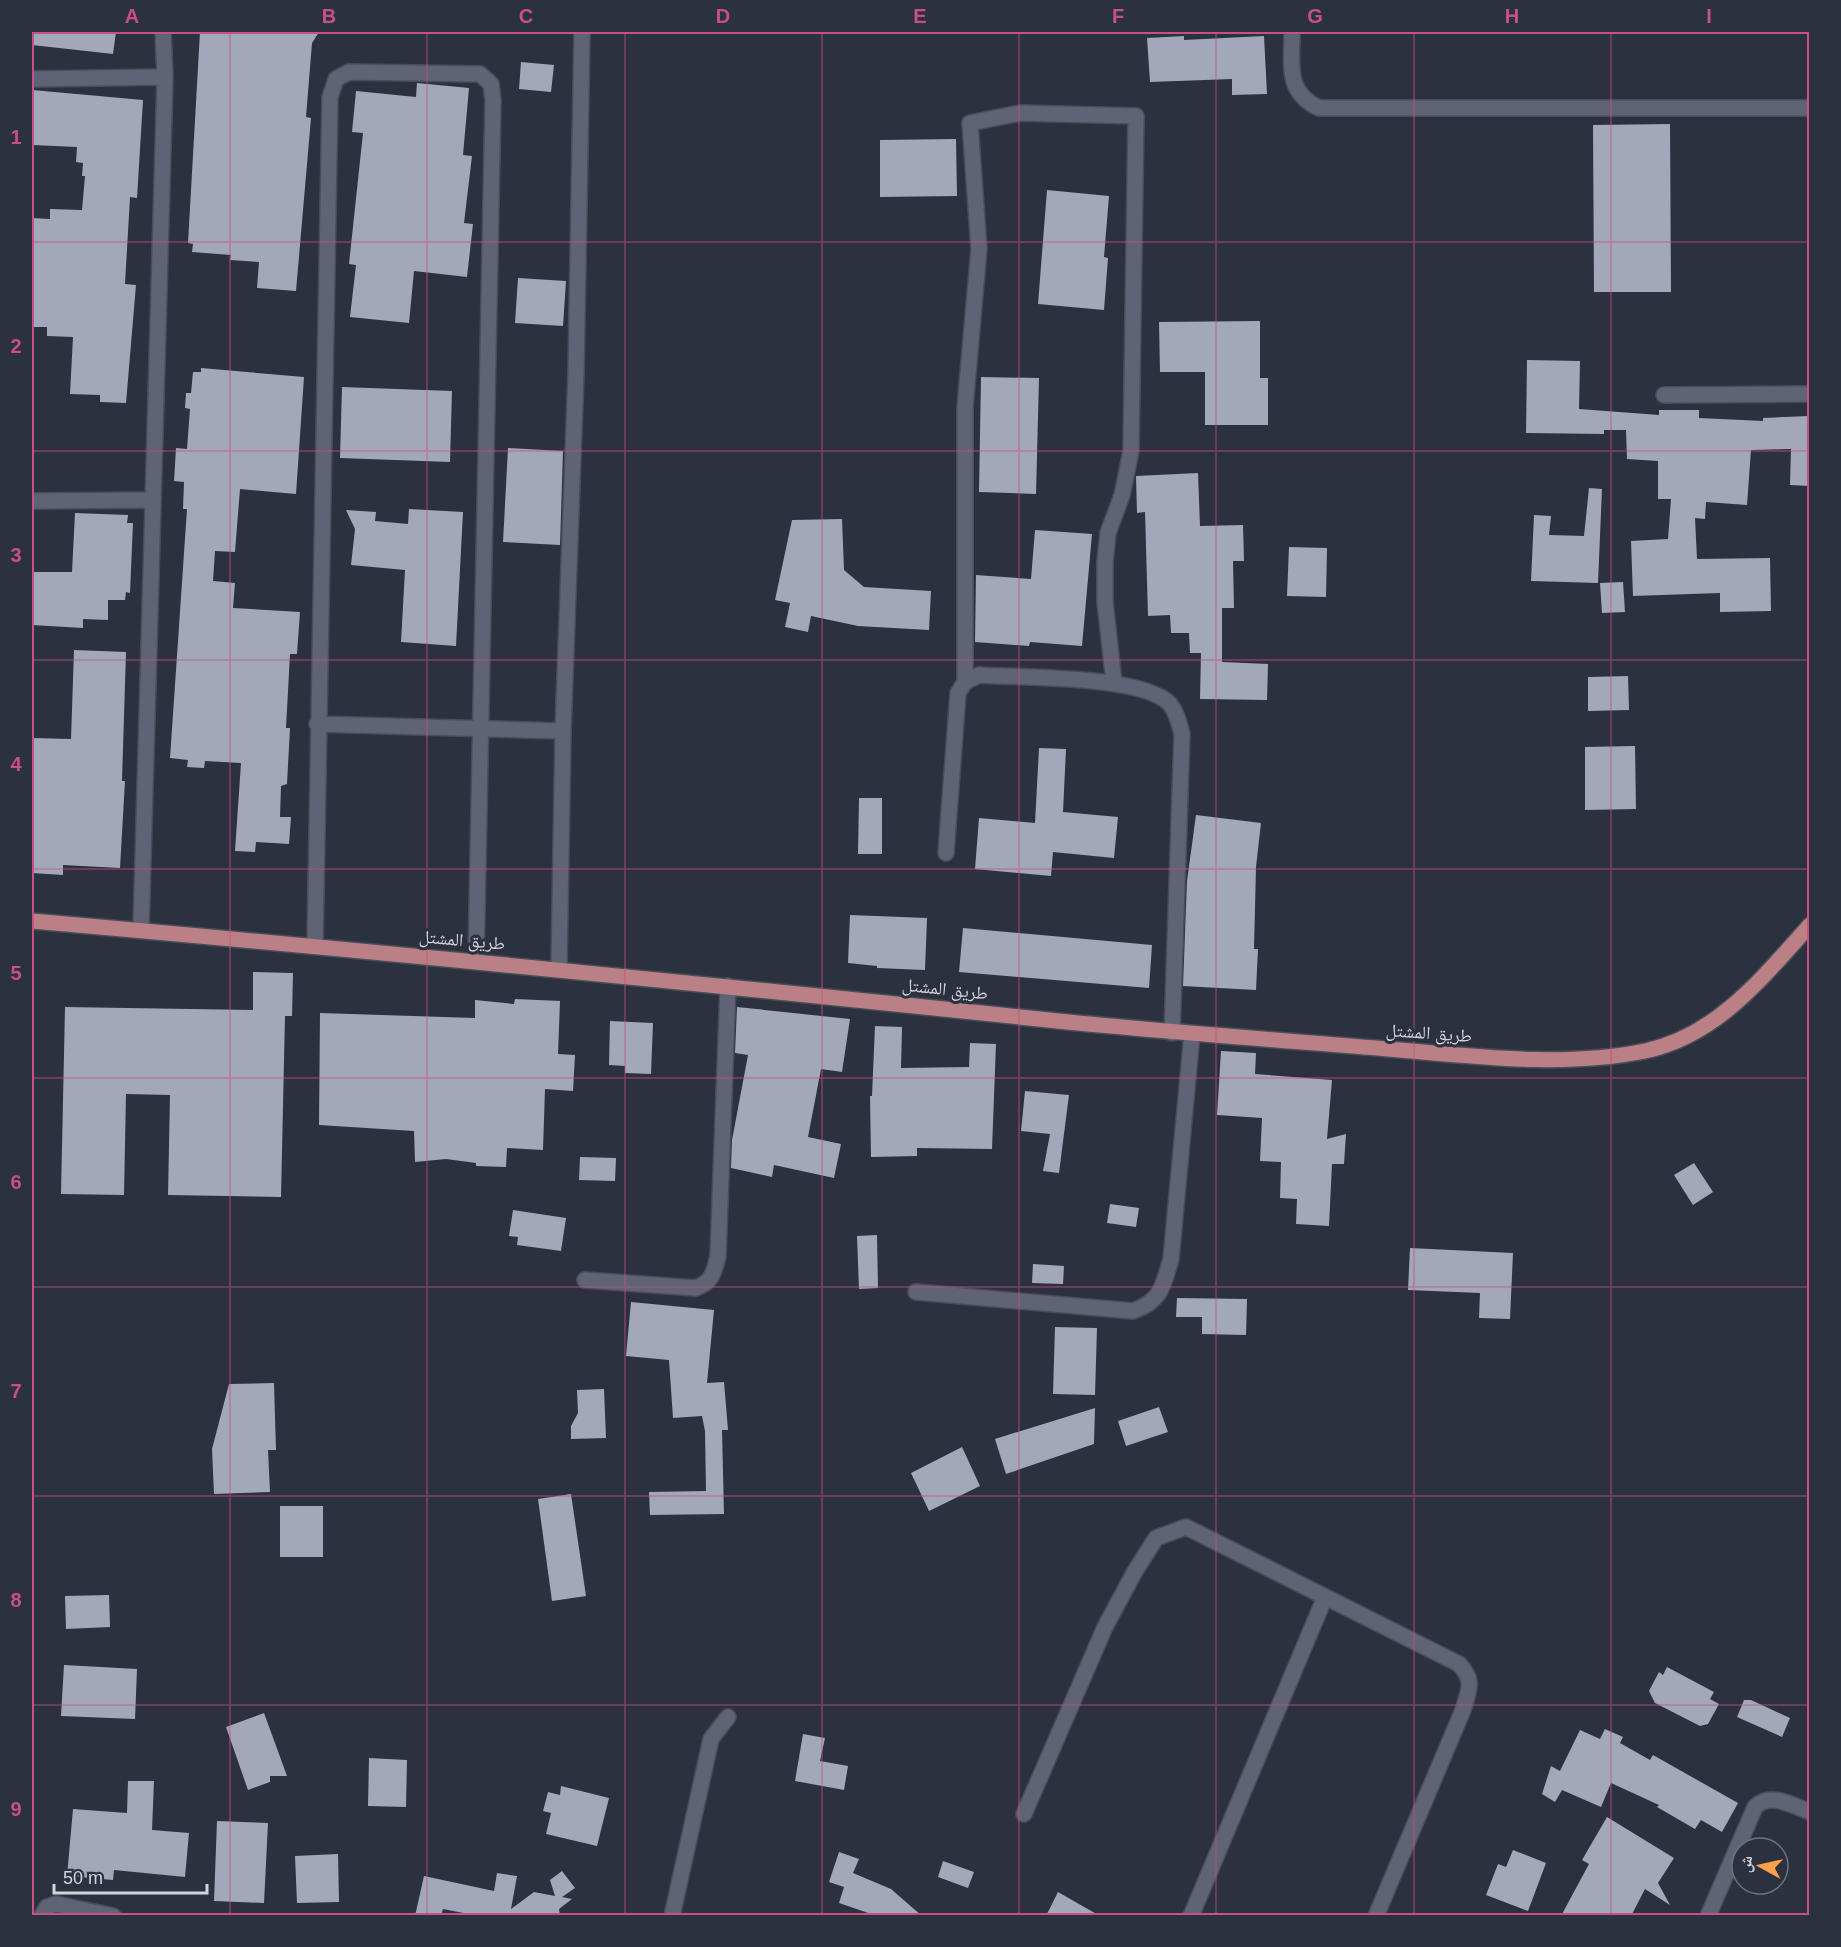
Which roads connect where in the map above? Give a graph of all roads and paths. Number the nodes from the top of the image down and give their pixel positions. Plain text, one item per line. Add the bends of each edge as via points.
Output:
1 (164, 32) edge
2 (582, 32) edge
3 (1292, 32) edge
4 (165, 77) junction
5 (32, 79) edge
6 (1809, 108) edge
7 (1809, 394) edge
8 (1664, 395) dead end
9 (151, 500) junction
10 (32, 501) edge
11 (965, 682) junction
12 (1114, 683) junction
13 (317, 724) junction
14 (478, 730) junction
15 (563, 731) junction
16 (946, 853) dead end
17 (32, 921) edge
18 (1809, 925) edge
19 (141, 930) junction
20 (315, 946) junction
21 (476, 961) junction
22 (559, 968) junction
23 (729, 986) junction
24 (1172, 1033) junction
25 (1192, 1034) junction
26 (585, 1280) dead end
27 (915, 1292) dead end
28 (1325, 1597) junction
29 (728, 1717) dead end
30 (1809, 1812) edge
31 (1024, 1814) dead end
32 (42, 1916) edge
33 (113, 1916) edge
34 (672, 1916) edge
35 (1191, 1916) edge
36 (1376, 1916) edge
37 (1708, 1916) edge

1 - 4 street
2 - 15 street via 576,373
3 - 6 street via 1293,80 1298,94 1319,108
4 - 5 street
4 - 9 street
7 - 8 street
9 - 10 street
9 - 19 street
11 - 12 street via 979,675
11 - 12 street via 965,407 979,249 970,123 1020,113 1136,116 1131,451 1122,495 1108,533 1105,562
11 - 16 street via 958,693
12 - 24 street via 1152,692 1169,703 1178,716 1182,734
13 - 14 street
13 - 14 street via 330,97 336,79 349,72 480,74 491,84 493,100
13 - 20 street
14 - 15 street
14 - 21 street
15 - 22 street
17 - 19 main road, طريق المشتل
18 - 25 main road, طريق المشتل via 1748,993 1707,1027 1649,1050 1593,1058 1485,1057
19 - 20 main road, طريق المشتل
20 - 21 main road, طريق المشتل
21 - 22 main road, طريق المشتل
22 - 23 main road, طريق المشتل
23 - 24 main road, طريق المشتل
23 - 26 street via 718,1256 713,1276 696,1288
24 - 25 main road, طريق المشتل
25 - 27 street via 1171,1259 1160,1293 1147,1306 1133,1311
28 - 31 street via 1186,1527 1156,1538 1105,1627
28 - 35 street
28 - 36 street via 1459,1664 1469,1675 1463,1710
29 - 34 street via 711,1739
30 - 37 street via 1771,1799 1755,1807
32 - 33 street via 47,1907 56,1904

